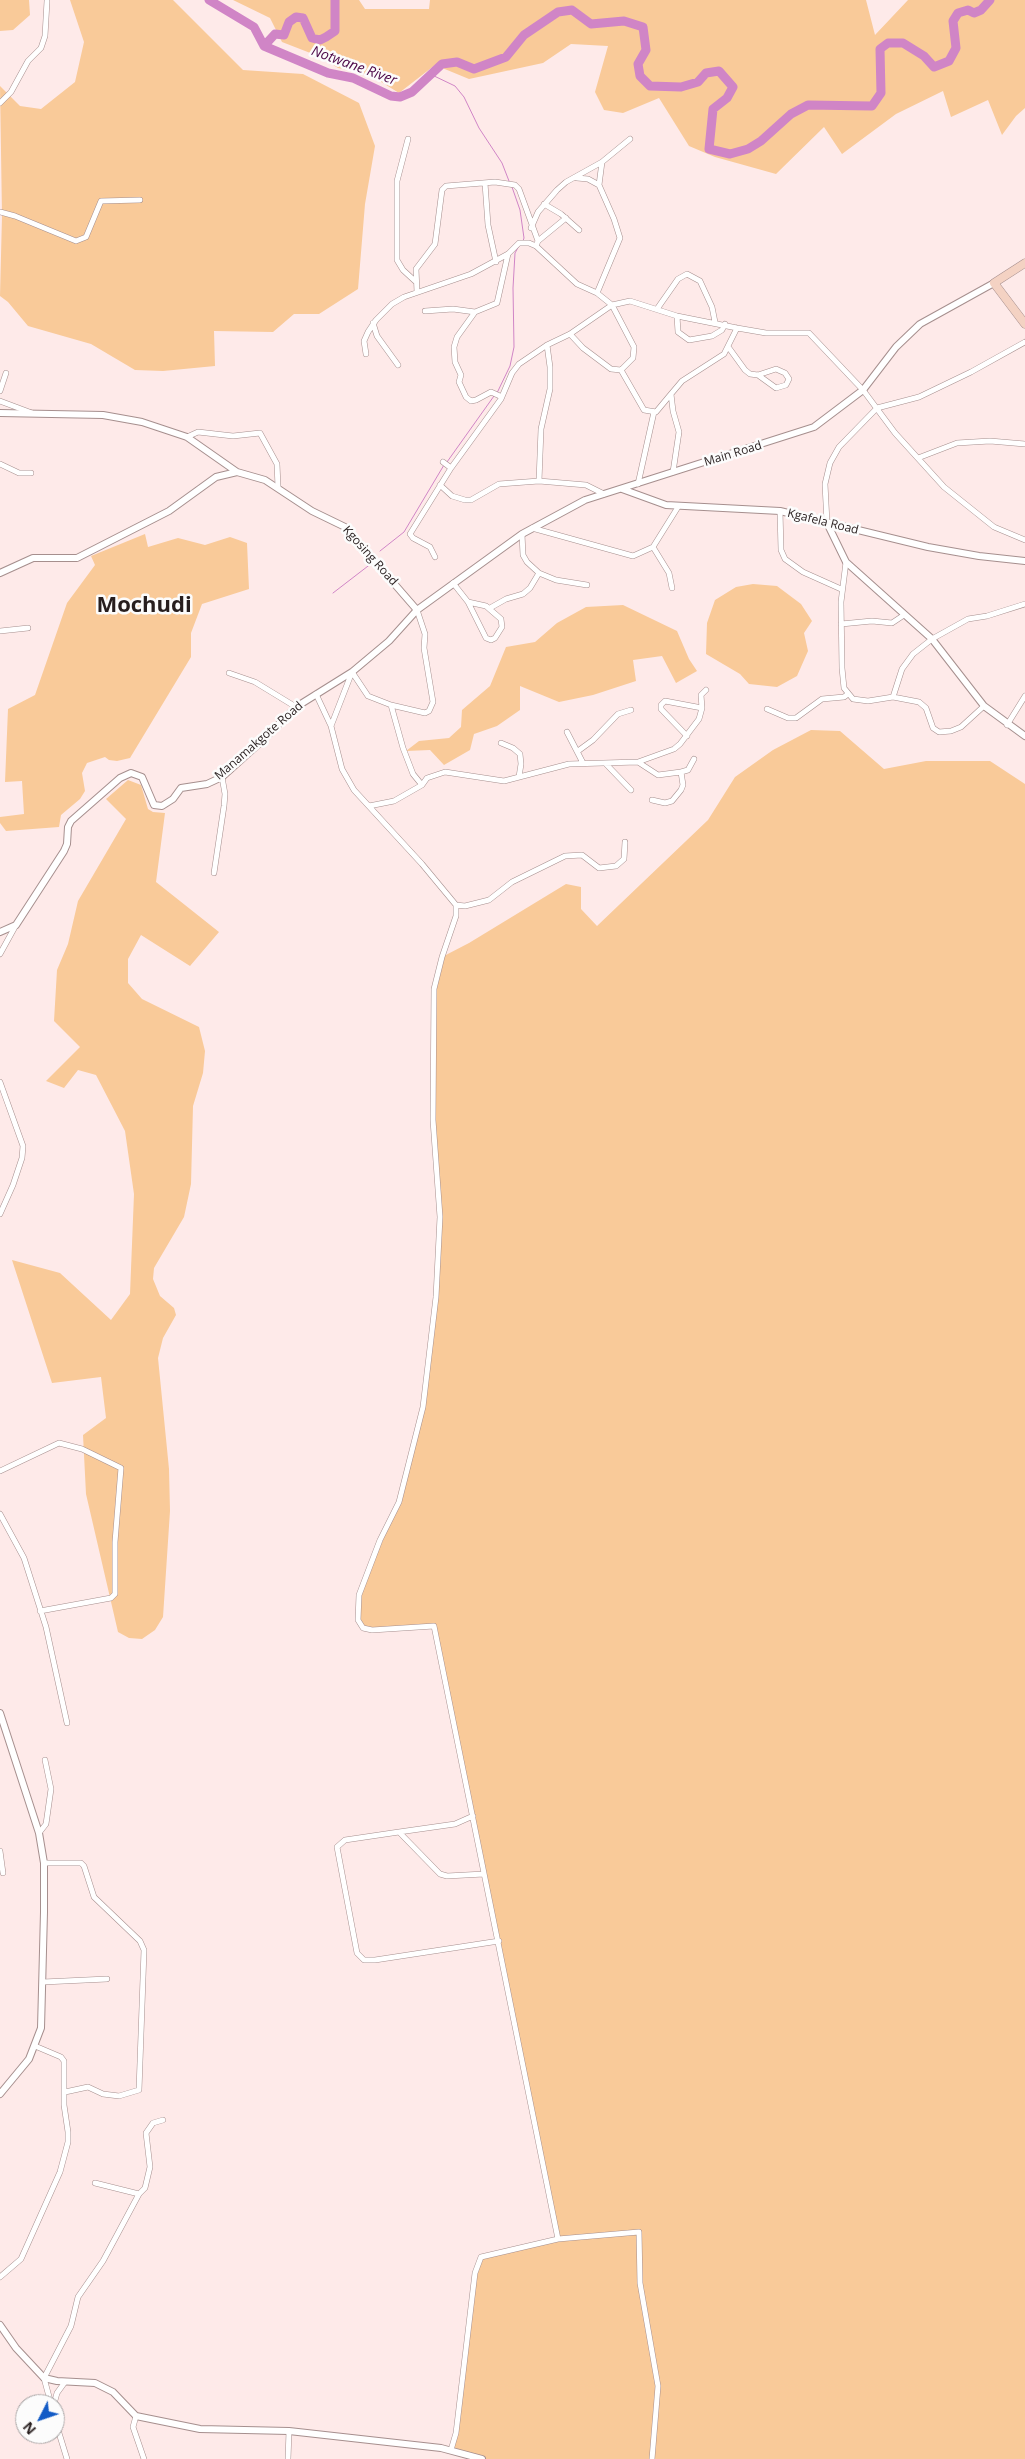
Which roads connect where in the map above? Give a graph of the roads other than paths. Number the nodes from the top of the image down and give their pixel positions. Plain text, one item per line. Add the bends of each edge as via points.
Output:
1 (47, 1) edge
2 (0, 103) edge
3 (408, 139) dead end
4 (630, 139) dead end
5 (602, 162) junction
6 (575, 177) junction
7 (485, 183) junction
8 (599, 185) junction
9 (140, 200) dead end
10 (544, 204) junction
11 (0, 212) edge
12 (566, 218) junction
13 (531, 228) junction
14 (579, 230) dead end
15 (537, 244) junction
16 (508, 254) junction
17 (496, 262) junction
18 (1025, 263) edge
19 (415, 282) junction
20 (994, 284) junction
21 (416, 292) junction
22 (597, 293) junction
23 (612, 305) junction
24 (657, 309) junction
25 (425, 311) dead end
26 (475, 312) junction
27 (677, 316) junction
28 (715, 322) junction
29 (373, 323) junction
30 (725, 324) junction
31 (1025, 324) edge
32 (738, 328) junction
33 (570, 334) junction
34 (1025, 342) edge
35 (547, 345) junction
36 (729, 348) junction
37 (366, 354) dead end
38 (398, 365) dead end
39 (621, 370) junction
40 (6, 373) dead end
41 (758, 375) junction
42 (863, 390) junction
43 (0, 391) edge
44 (671, 394) junction
45 (497, 395) junction
46 (0, 401) edge
47 (877, 408) junction
48 (654, 412) junction
49 (0, 413) edge
50 (32, 413) junction
51 (187, 437) junction
52 (1025, 444) edge
53 (918, 458) junction
54 (443, 462) dead end
55 (0, 464) edge
56 (449, 467) junction
57 (237, 472) junction
58 (673, 472) junction
59 (31, 473) dead end
60 (539, 481) junction
61 (638, 484) junction
62 (440, 485) junction
63 (278, 487) junction
64 (622, 489) junction
65 (604, 494) junction
66 (678, 507) junction
67 (780, 511) junction
68 (827, 523) junction
69 (532, 528) junction
70 (522, 534) junction
71 (1025, 540) edge
72 (653, 547) junction
73 (435, 557) dead end
74 (1025, 561) edge
75 (846, 562) junction
76 (0, 573) edge
77 (540, 573) junction
78 (453, 583) junction
79 (587, 585) dead end
80 (672, 588) dead end
81 (841, 589) junction
82 (468, 602) junction
83 (1025, 604) edge
84 (490, 608) junction
85 (417, 610) junction
86 (904, 616) junction
87 (841, 624) junction
88 (28, 628) dead end
89 (0, 631) edge
90 (932, 639) junction
91 (229, 672) dead end
92 (352, 672) junction
93 (706, 690) dead end
94 (316, 694) junction
95 (848, 694) junction
96 (1025, 696) edge
97 (893, 697) junction
98 (391, 705) junction
99 (296, 706) junction
100 (984, 706) junction
101 (702, 708) junction
102 (768, 709) dead end
103 (631, 710) dead end
104 (1007, 725) junction
105 (331, 726) junction
106 (567, 732) dead end
107 (687, 736) junction
108 (1025, 736) edge
109 (501, 743) dead end
110 (578, 751) junction
111 (694, 759) dead end
112 (638, 762) junction
113 (583, 763) junction
114 (606, 764) junction
115 (680, 772) junction
116 (222, 776) junction
117 (518, 777) junction
118 (422, 786) junction
119 (631, 790) dead end
120 (652, 800) dead end
121 (370, 806) junction
122 (625, 842) dead end
123 (214, 873) dead end
124 (456, 905) junction
125 (16, 925) junction
126 (0, 932) edge
127 (0, 954) edge
128 (0, 1082) edge
129 (0, 1214) edge
130 (0, 1471) edge
131 (0, 1514) edge
132 (40, 1611) junction
133 (0, 1713) edge
134 (67, 1723) dead end
135 (45, 1760) dead end
136 (473, 1816) junction
137 (399, 1832) junction
138 (40, 1833) junction
139 (0, 1851) edge
140 (44, 1863) junction
141 (3, 1873) dead end
142 (484, 1874) junction
143 (498, 1941) junction
144 (107, 1979) dead end
145 (43, 1982) junction
146 (35, 2046) junction
147 (65, 2092) junction
148 (0, 2094) edge
149 (163, 2120) dead end
150 (95, 2183) dead end
151 (139, 2194) junction
152 (558, 2239) junction
153 (0, 2278) edge
154 (0, 2325) edge
155 (44, 2378) junction
156 (65, 2382) junction
157 (49, 2394) edge
158 (57, 2394) edge
159 (136, 2416) junction
160 (288, 2431) junction
161 (62, 2444) edge
162 (451, 2450) junction
163 (67, 2459) edge
164 (144, 2459) edge
165 (288, 2459) edge
166 (480, 2459) edge
167 (652, 2459) edge

1 - 2 street via 41,48 28,61 11,92
3 - 19 street via 398,181 397,260
4 - 5 street
5 - 6 street
5 - 8 street
6 - 8 street
6 - 10 street
7 - 13 street via 510,183 519,189
7 - 17 street via 488,225
7 - 19 street via 443,188 435,244 417,267
8 - 22 street via 620,238
9 - 11 street via 101,201 86,237 76,242
10 - 12 street
10 - 13 street
12 - 14 street
12 - 15 street
13 - 15 street
15 - 16 street via 519,243
15 - 22 street via 577,284
16 - 17 street
16 - 26 street via 497,304
17 - 21 street
18 - 20 main road, Main Road
19 - 21 street
20 - 31 main road
20 - 42 street, Main Road via 920,324 896,347
21 - 29 street via 392,304
22 - 23 street
23 - 24 street via 630,301
23 - 33 street
23 - 39 street via 634,347 633,358
24 - 27 street
24 - 28 street via 678,279 687,274 700,281
25 - 26 street via 453,309
26 - 45 street via 454,347 461,375 459,382 471,401
27 - 28 street
27 - 30 street via 678,332 689,340 712,336
28 - 30 street
29 - 37 street via 364,341
29 - 38 street via 377,336
30 - 32 street
32 - 36 street
32 - 42 street via 809,333
33 - 35 street
33 - 39 street via 598,360 611,369
34 - 47 street via 925,394
35 - 45 street via 519,364
35 - 60 street via 550,389 542,423
36 - 41 street via 744,370
36 - 44 street via 682,381
39 - 48 street via 640,405
40 - 43 street
41 - 41 street via 776,369 789,379 786,385 776,388
42 - 47 street
42 - 58 street, Main Road via 814,427
44 - 48 street
44 - 58 street via 679,432
45 - 56 street
46 - 50 street
47 - 53 street
47 - 68 street via 839,447 830,463 825,484
48 - 61 street
49 - 50 street
50 - 51 street via 103,415 142,422
51 - 57 street
51 - 63 street via 198,432 233,436 260,433 278,464
52 - 53 street via 957,443
53 - 71 street via 944,487 977,514 994,527
54 - 56 street
55 - 59 street via 19,473
56 - 62 street
57 - 63 street, Kgosing Road via 254,475
57 - 76 street via 216,477 169,511 78,558 33,558
58 - 61 street, Main Road
60 - 62 street via 499,484 471,500 452,496
60 - 65 street via 586,485
61 - 64 street, Main Road
62 - 73 street via 410,534 430,547
63 - 85 street, Kgosing Road via 305,507 340,523 351,532
64 - 65 street, Main Road
64 - 66 street, Kgafela Road via 666,506
65 - 69 street, Main Road via 585,500
66 - 67 street, Kgafela Road
66 - 72 street
67 - 68 street, Kgafela Road
67 - 81 street via 781,550 786,559 803,572
68 - 74 street, Kgafela Road via 928,547
68 - 75 street
69 - 70 street, Main Road
69 - 72 street via 633,556
70 - 77 street via 523,554
70 - 78 street, Main Road
72 - 80 street via 669,573
75 - 81 street
75 - 86 street
77 - 79 street via 556,580
77 - 84 street via 523,594
78 - 82 street
78 - 85 street, Main Road
81 - 87 street
82 - 84 street
82 - 84 street via 479,627 491,640 498,635 502,622
83 - 90 street via 968,619
85 - 92 street, Manamakgote Road via 389,641
85 - 98 street via 425,634 424,648 433,702 425,714
86 - 87 street via 892,623
86 - 90 street
87 - 95 street via 844,688
88 - 89 street
90 - 97 street via 913,654 902,669
90 - 100 street
91 - 99 street via 255,682
92 - 94 street, Manamakgote Road
92 - 98 street via 368,696
92 - 105 street
93 - 101 street via 701,694
94 - 99 street, Manamakgote Road
94 - 105 street
95 - 97 street via 868,701
95 - 102 street via 822,699 792,719
96 - 104 street
97 - 100 street via 919,702 926,708 933,728 939,732 961,727
98 - 118 street via 403,748 413,774
99 - 116 street, Manamakgote Road via 264,740
100 - 104 street
101 - 107 street via 699,719
101 - 107 street via 665,701 661,706
103 - 110 street via 618,714
104 - 108 street
105 - 121 street via 348,782
106 - 110 street
107 - 112 street via 674,749
109 - 117 street via 520,754
110 - 113 street
111 - 115 street via 688,770
112 - 114 street
112 - 115 street via 658,775
113 - 114 street
113 - 117 street
114 - 119 street
115 - 120 street via 683,785 672,801
116 - 123 street via 224,806
116 - 125 street, Manamakgote Road via 207,784 181,788 162,806 154,805 142,777 131,773 120,778 71,821 68,844
117 - 118 street via 504,781 489,780 445,772 427,778
118 - 121 street via 394,801
121 - 124 street
122 - 124 street via 624,859 616,866 599,868 582,855 565,856 512,882 489,900
124 - 136 street via 456,921 442,956 434,989 433,1120 440,1217 436,1297 422,1407 399,1502 359,1595 358,1620 363,1628 372,1630 434,1626
125 - 126 street
125 - 127 street
128 - 129 street via 23,1146 13,1185
130 - 132 street via 59,1443 82,1449 121,1468 115,1594 111,1598
131 - 132 street via 24,1558
132 - 134 street via 55,1660
133 - 138 street
135 - 138 street via 51,1788 46,1824
136 - 137 street via 455,1824
136 - 142 street
137 - 142 street via 440,1874
137 - 143 street via 346,1840 337,1847 357,1953 364,1960 375,1960
138 - 140 street
139 - 141 street
140 - 145 street
140 - 147 street via 81,1862 94,1897 140,1941 144,1950 139,2090 118,2096 88,2087
142 - 143 street
143 - 152 street
144 - 145 street
145 - 146 street via 41,2028
146 - 147 street via 64,2061
146 - 148 street
147 - 153 street via 68,2132 62,2166 21,2259
149 - 151 street via 153,2123 146,2133 150,2167 148,2181
150 - 151 street
151 - 155 street via 103,2261 78,2297 71,2326
152 - 162 street via 481,2257 478,2262 456,2434
152 - 167 street via 639,2232 640,2283 658,2386
154 - 155 street
155 - 156 street
155 - 157 street
156 - 158 street
156 - 159 street via 96,2383 105,2387 123,2400
159 - 160 street via 200,2429
159 - 164 street via 133,2426
160 - 162 street
160 - 165 street
161 - 163 street
162 - 166 street

